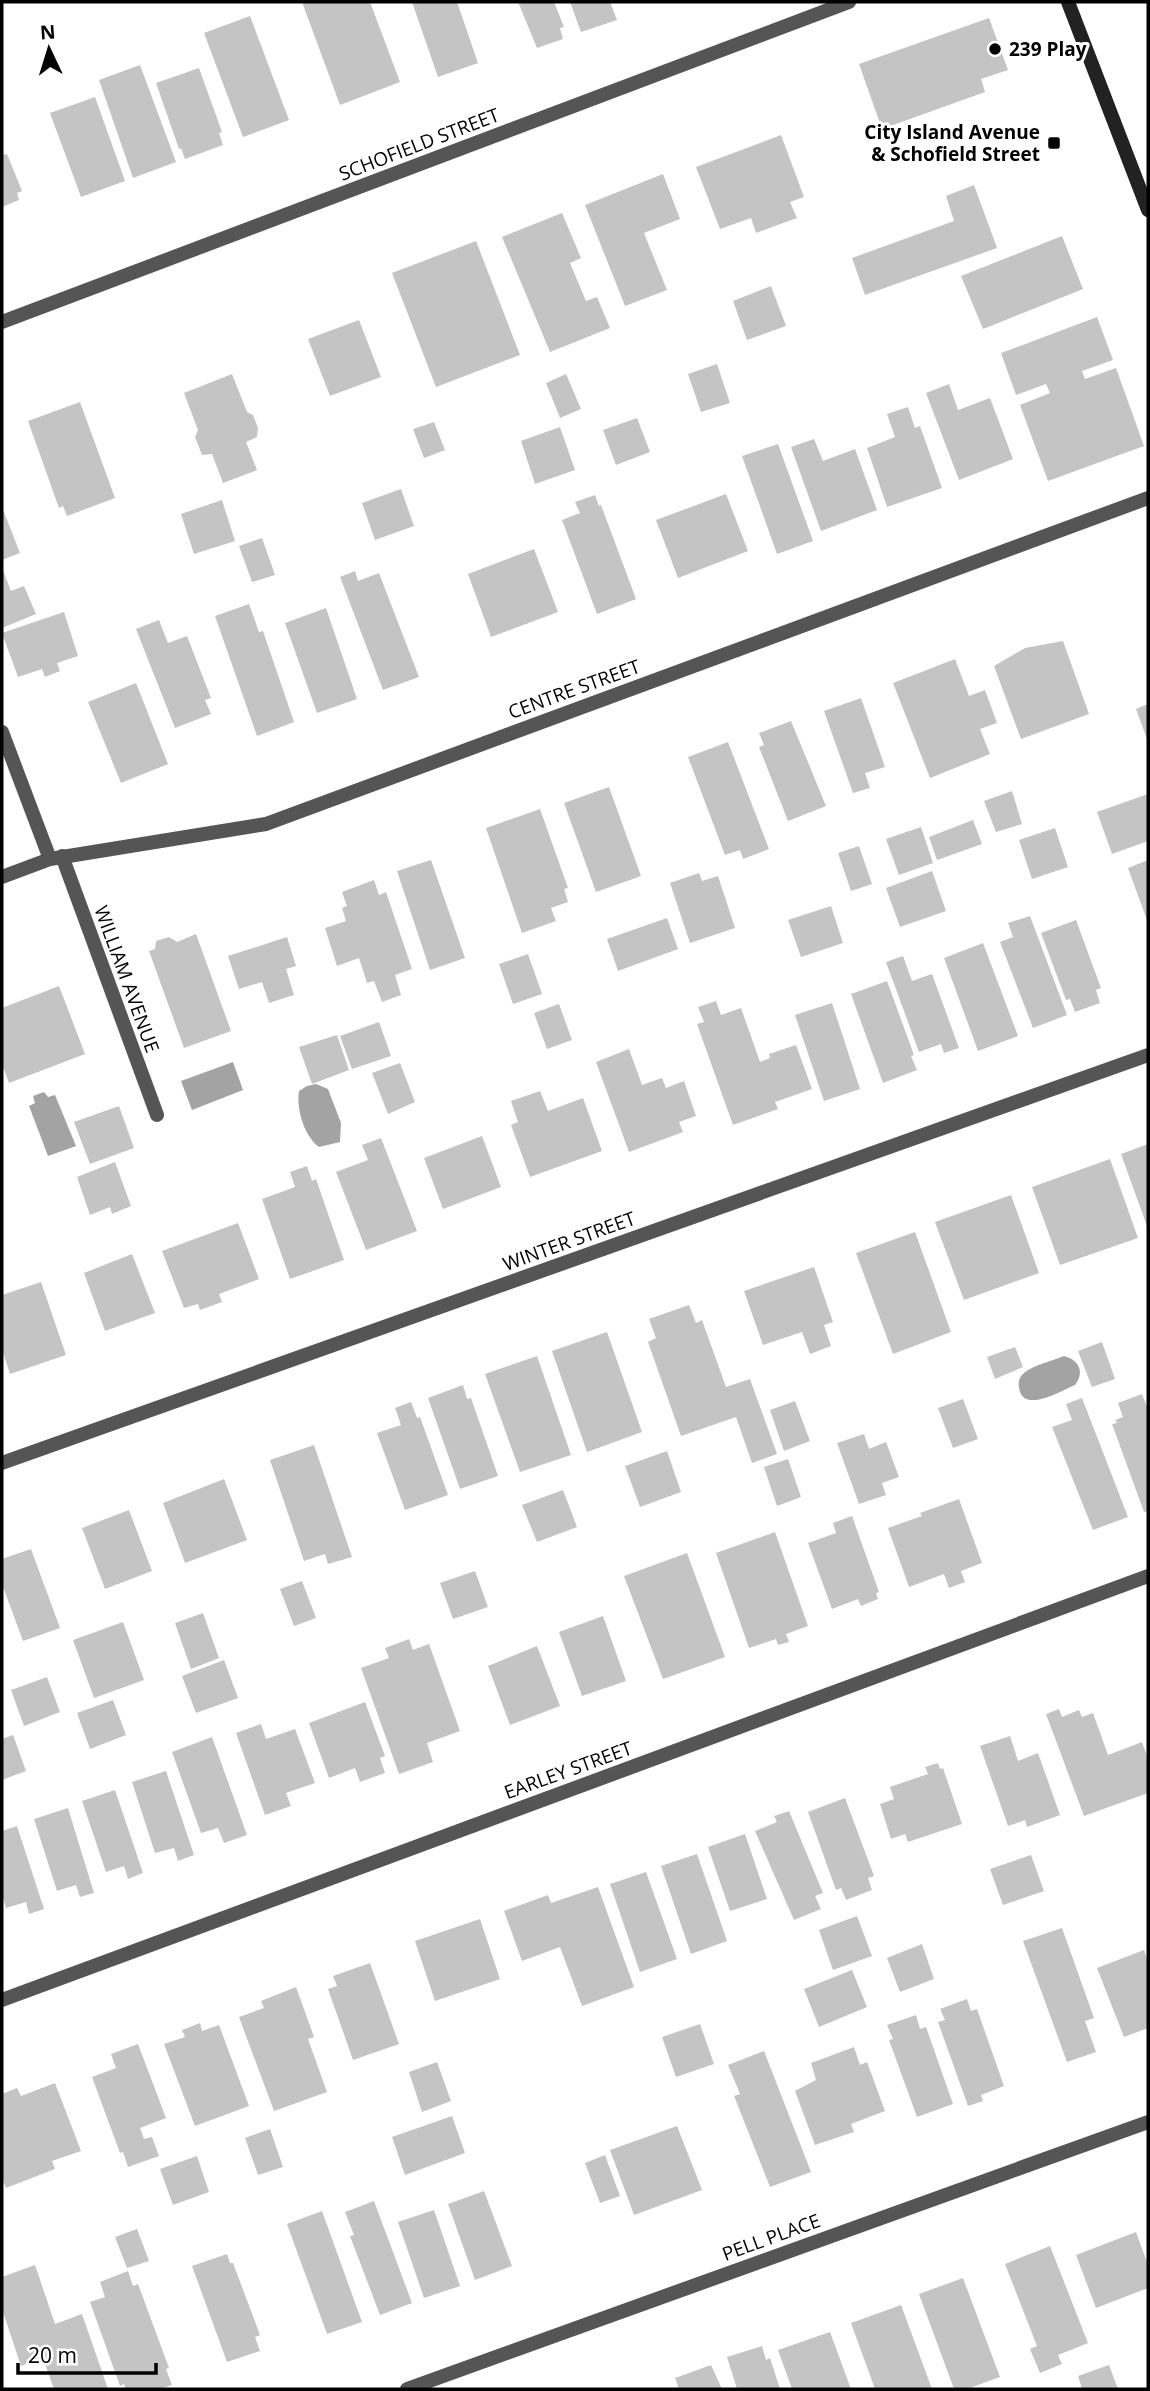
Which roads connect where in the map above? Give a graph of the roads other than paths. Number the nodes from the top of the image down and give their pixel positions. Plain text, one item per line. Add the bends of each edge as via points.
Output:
1 (849, 2) edge
2 (1068, 2) edge
3 (1148, 210) edge
4 (2, 322) edge
5 (1148, 498) edge
6 (2, 732) edge
7 (56, 858) junction
8 (2, 877) edge
9 (1148, 1055) edge
10 (157, 1115) dead end
11 (2, 1463) edge
12 (1148, 1576) edge
13 (2, 2000) edge
14 (1148, 2122) edge
15 (407, 2389) edge

1 - 4 street, SCHOFIELD STREET
2 - 3 main road
5 - 7 street, CENTRE STREET via 266,824
6 - 7 street, WILLIAM AVENUE
7 - 8 street, CENTRE STREET
7 - 10 street, WILLIAM AVENUE
9 - 11 street, WINTER STREET
12 - 13 street, EARLEY STREET
14 - 15 street, PELL PLACE

